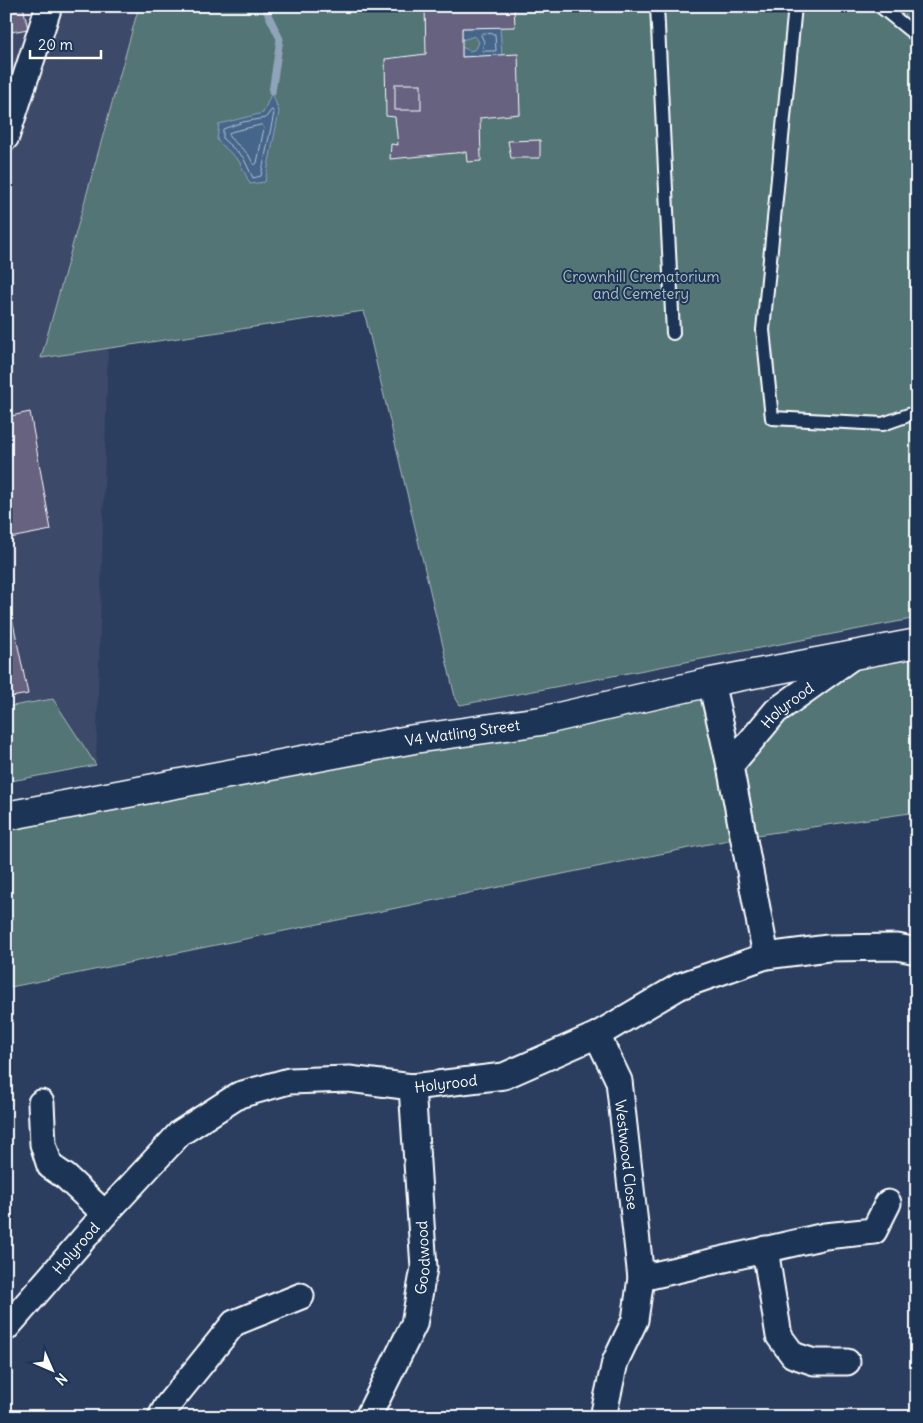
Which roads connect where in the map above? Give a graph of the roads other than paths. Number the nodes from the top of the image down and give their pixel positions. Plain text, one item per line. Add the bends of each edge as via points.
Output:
1 (49, 6) edge
2 (658, 6) edge
3 (795, 6) edge
4 (880, 6) edge
5 (917, 36) edge
6 (6, 137) edge
7 (673, 333) dead end
8 (917, 412) edge
9 (917, 643) edge
10 (853, 656) junction
11 (711, 682) junction
12 (730, 766) junction
13 (6, 816) edge
14 (917, 951) edge
15 (766, 956) junction
16 (597, 1035) junction
17 (412, 1087) junction
18 (41, 1103) dead end
19 (888, 1203) dead end
20 (105, 1214) junction
21 (765, 1249) junction
22 (641, 1278) junction
23 (301, 1296) dead end
24 (6, 1328) edge
25 (847, 1362) dead end
26 (161, 1417) edge
27 (368, 1417) edge
28 (603, 1417) edge

1 - 6 street
2 - 7 lane
3 - 8 lane via 763,330 772,418 883,424
4 - 5 lane
9 - 10 street, V4 Watling Street
10 - 11 street, V4 Watling Street
10 - 12 street, Holyrood via 776,711
11 - 12 street
11 - 13 street, V4 Watling Street via 541,721 414,740
12 - 15 street
14 - 15 street, Holyrood via 897,946 828,948
15 - 16 street, Holyrood via 680,986
16 - 17 street, Holyrood via 504,1076
16 - 22 street, Westwood Close via 619,1081
17 - 20 street, Holyrood via 349,1079 289,1081 239,1095 180,1133
17 - 27 street, Goodwood via 424,1268 414,1324
18 - 20 street via 43,1144 50,1166
19 - 21 street via 874,1231 825,1236
20 - 24 street, Holyrood
21 - 22 street
21 - 25 street via 779,1336 793,1354 814,1362
22 - 28 street, Westwood Close via 635,1320 616,1362
23 - 26 street via 234,1324

